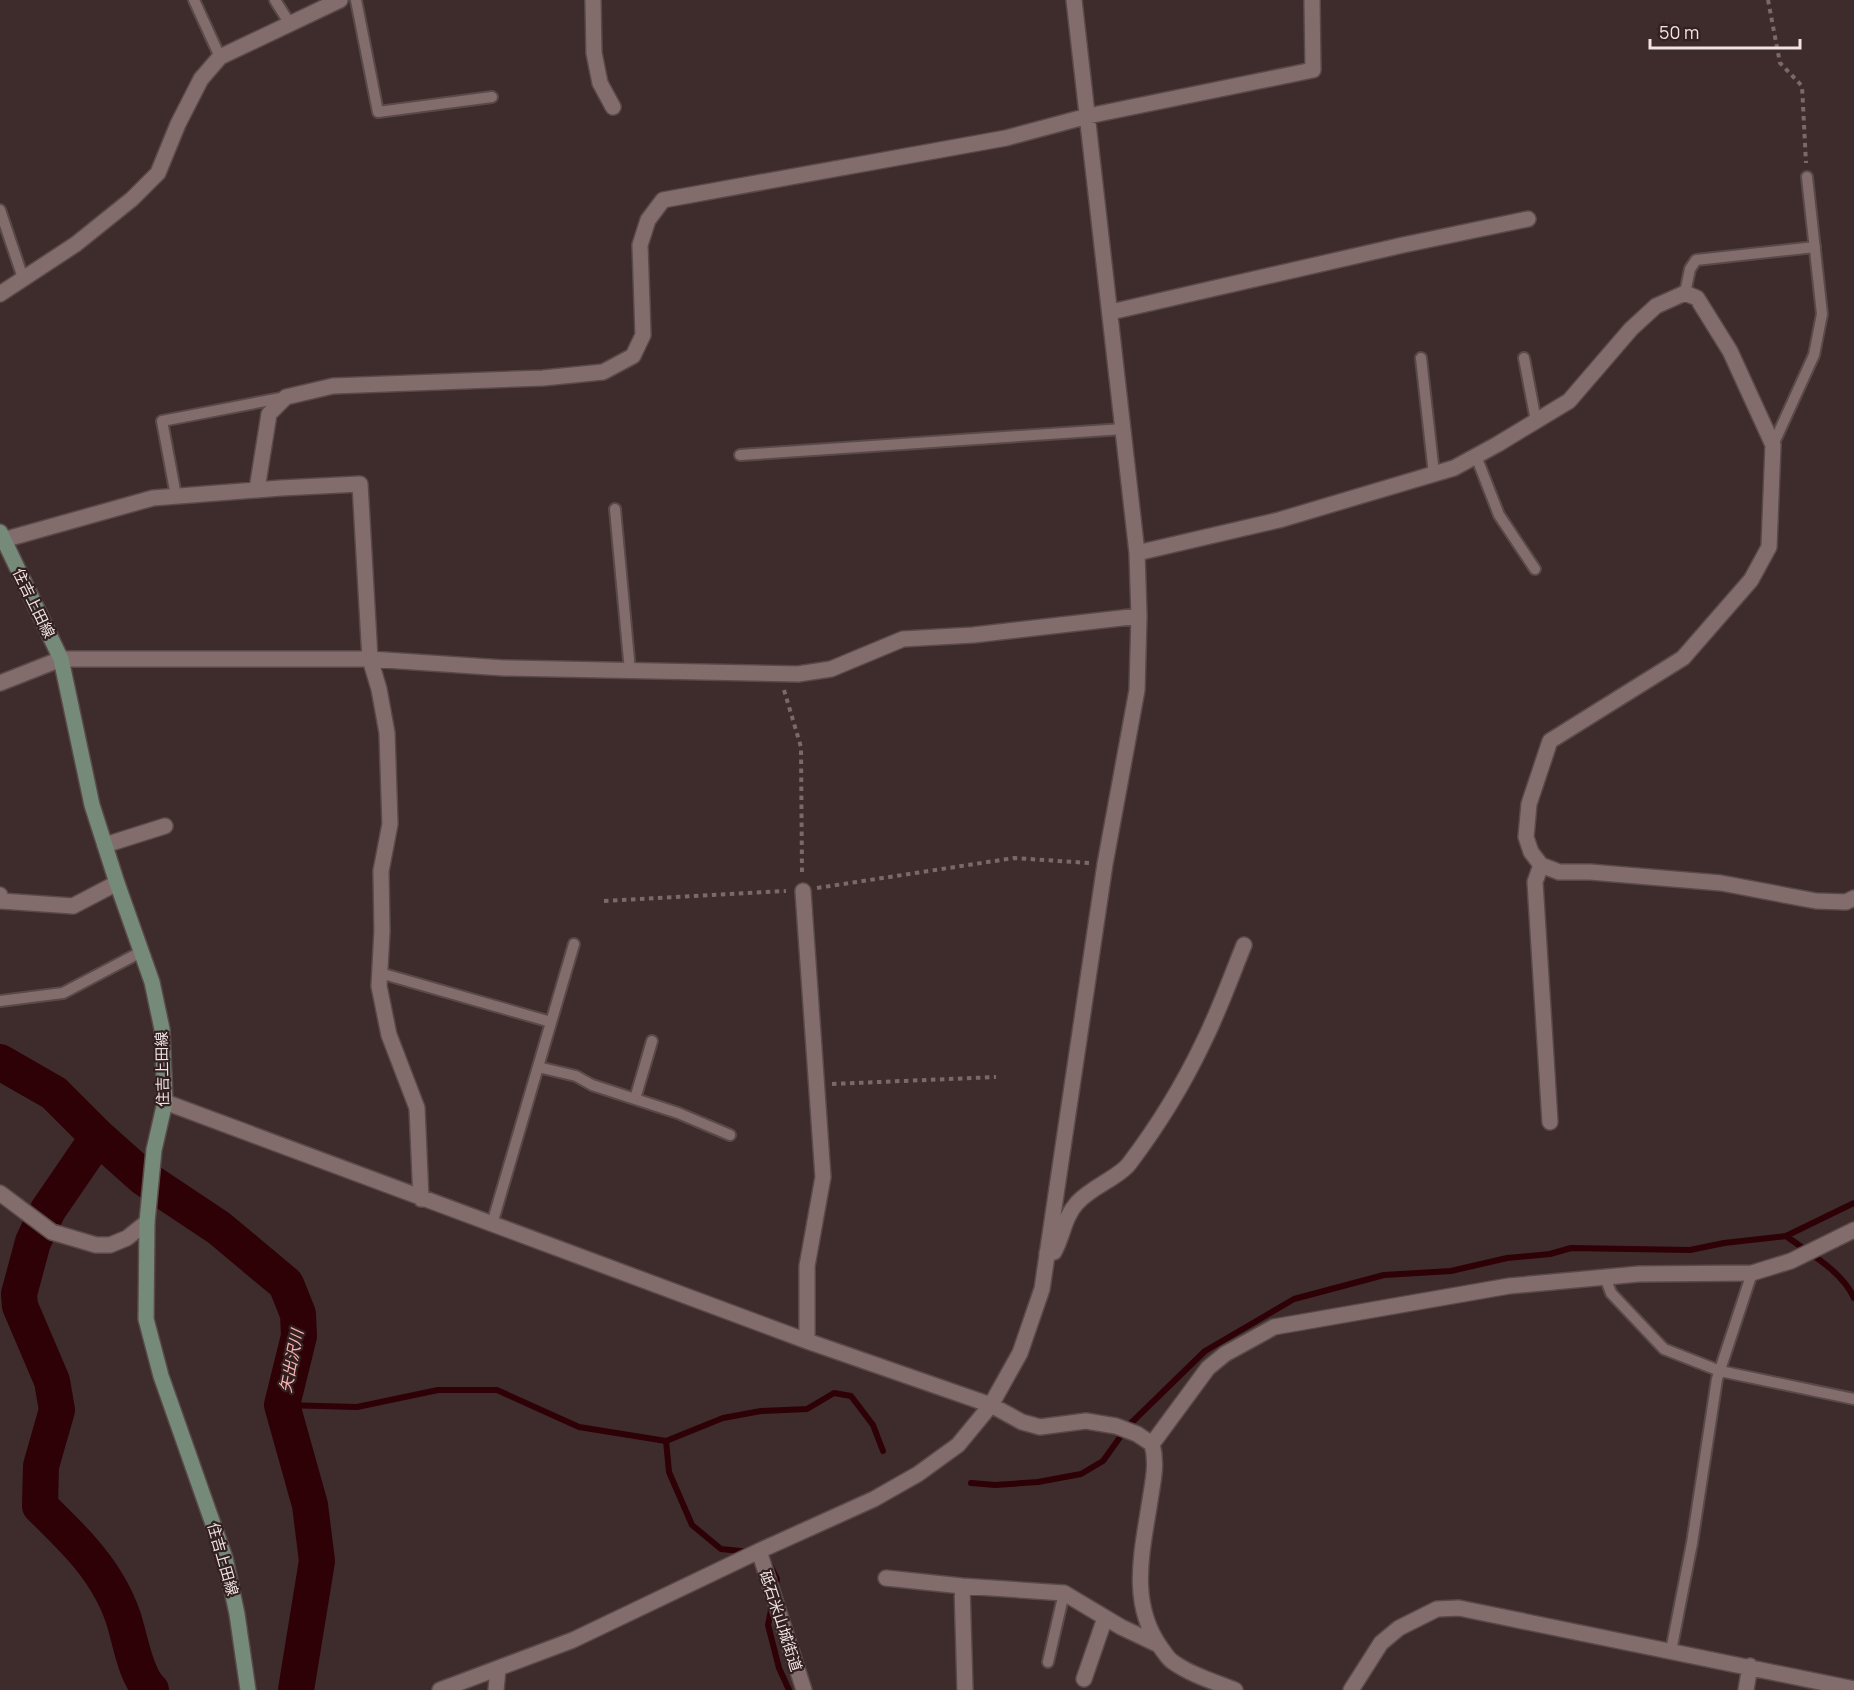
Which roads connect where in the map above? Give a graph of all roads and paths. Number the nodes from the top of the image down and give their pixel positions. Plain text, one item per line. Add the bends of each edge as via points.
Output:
1 (194, 0) edge
2 (275, 0) edge
3 (340, 0) edge
4 (356, 0) edge
5 (593, 0) edge
6 (1074, 0) edge
7 (1312, 0) edge
8 (1768, 0) edge
9 (290, 24) junction
10 (220, 57) junction
11 (492, 97) dead end
12 (613, 107) dead end
13 (1088, 116) junction
14 (1807, 177) joint
15 (0, 210) edge
16 (1528, 219) dead end
17 (1815, 247) junction
18 (23, 278) junction
19 (1685, 293) junction
20 (0, 294) edge
21 (1111, 312) junction
22 (1421, 358) dead end
23 (1524, 358) dead end
24 (286, 397) junction
25 (1536, 421) junction
26 (1123, 429) junction
27 (1773, 445) junction
28 (740, 454) dead end
29 (1476, 456) junction
30 (1434, 474) junction
31 (258, 489) junction
32 (176, 496) junction
33 (615, 510) dead end
34 (1, 536) edge
35 (1137, 554) junction
36 (1535, 569) dead end
37 (1139, 616) junction
38 (61, 659) junction
39 (370, 659) junction
40 (630, 670) junction
41 (780, 674) junction
42 (0, 683) edge
43 (165, 826) dead end
44 (105, 844) junction
45 (1105, 864) junction
46 (1541, 865) junction
47 (117, 883) junction
48 (803, 891) junction
49 (1854, 898) edge
50 (0, 899) edge
51 (604, 901) dead end
52 (574, 944) dead end
53 (1244, 945) dead end
54 (141, 952) junction
55 (380, 973) junction
56 (0, 1001) edge
57 (551, 1022) junction
58 (652, 1041) dead end
59 (538, 1067) junction
60 (996, 1077) dead end
61 (816, 1085) junction
62 (636, 1099) junction
63 (165, 1102) junction
64 (1550, 1122) dead end
65 (730, 1135) dead end
66 (0, 1193) edge
67 (421, 1199) junction
68 (147, 1222) junction
69 (492, 1224) junction
70 (1854, 1230) edge
71 (1047, 1253) junction
72 (1752, 1273) junction
73 (1605, 1277) junction
74 (807, 1341) junction
75 (1720, 1371) junction
76 (1854, 1399) edge
77 (991, 1405) junction
78 (1152, 1444) junction
79 (759, 1551) junction
80 (886, 1578) dead end
81 (962, 1586) junction
82 (1064, 1593) junction
83 (1105, 1618) junction
84 (1159, 1645) junction
85 (1671, 1651) junction
86 (1048, 1662) dead end
87 (1750, 1666) junction
88 (498, 1669) junction
89 (1082, 1684) edge
90 (1854, 1689) edge
91 (248, 1690) edge
92 (440, 1690) edge
93 (496, 1690) edge
94 (804, 1690) edge
95 (965, 1690) edge
96 (1235, 1690) edge
97 (1351, 1690) edge
98 (1746, 1690) edge

1 - 10 lane
2 - 9 lane
3 - 9 street
4 - 11 lane via 378,112
5 - 12 street via 594,52 600,82
6 - 13 street
7 - 13 street via 1313,70
8 - 14 path via 1780,63 1802,86
9 - 10 street
10 - 18 street via 201,79 158,173 76,244
13 - 21 street
13 - 24 street via 1006,138 663,200 648,220 640,246 643,335 633,356 603,372 333,386
14 - 17 lane
15 - 18 lane
16 - 21 street
17 - 19 lane via 1696,260
17 - 27 lane via 1822,314 1814,355
18 - 20 street
19 - 25 street via 1656,306 1569,401
19 - 27 street via 1697,298 1730,351
21 - 26 street
22 - 30 lane
23 - 25 lane
24 - 31 street via 269,414
24 - 32 lane via 162,420
25 - 29 street
26 - 28 lane
26 - 35 street
27 - 46 street via 1768,547 1751,580 1683,658 1550,741 1529,804 1527,837
29 - 30 street
29 - 36 lane via 1499,515
30 - 35 street via 1279,520
31 - 32 street
31 - 39 street via 360,484
32 - 34 street via 153,498
33 - 40 lane
34 - 38 main road, 住吉上田線
35 - 37 street
37 - 41 street via 903,639 831,669
37 - 45 street via 1137,690
38 - 39 street
38 - 42 street
38 - 44 main road, 住吉上田線 via 92,805
39 - 40 street via 504,668
39 - 55 street via 387,733 390,824 381,870
40 - 41 street
41 - 48 path via 801,747
43 - 44 street
44 - 47 main road, 住吉上田線
45 - 48 path via 1014,858
45 - 71 street
46 - 49 street via 1559,872 1721,883 1816,901 1846,902
46 - 64 street via 1535,882
47 - 50 street via 73,906
47 - 54 main road, 住吉上田線
48 - 51 path
48 - 61 street
52 - 57 lane
53 - 71 street via 1203,1043 1159,1121 1127,1167 1077,1203 1054,1252
54 - 56 lane via 63,993
54 - 63 main road, 住吉上田線 via 162,1029
55 - 57 lane
55 - 67 street via 378,986 389,1035 417,1108
57 - 59 lane
58 - 62 lane
59 - 62 lane via 576,1076
59 - 69 lane
60 - 61 path
61 - 74 street via 823,1177 807,1266
62 - 65 lane
63 - 67 street
63 - 68 main road, 住吉上田線 via 154,1150
66 - 68 street via 52,1232 96,1245 110,1245 126,1238
67 - 69 street
68 - 91 main road, 住吉上田線 via 146,1319 161,1376 225,1558
69 - 74 street
70 - 72 street via 1791,1261
71 - 77 street via 1042,1289 1020,1353
72 - 73 street
72 - 75 lane
73 - 75 lane via 1611,1293 1664,1349
73 - 78 street via 1509,1286 1274,1327 1208,1368
74 - 77 street
75 - 76 lane
75 - 85 lane
77 - 78 street via 1040,1427 1086,1421 1116,1426
77 - 79 street via 958,1445 918,1474 874,1499
78 - 84 street via 1156,1458 1140,1591 1145,1619
79 - 88 street via 573,1640
79 - 94 street, 砥石米山城街道
80 - 81 street
81 - 82 street
81 - 95 street
82 - 83 street
82 - 86 lane
83 - 84 street
83 - 89 street
84 - 96 street via 1171,1661
85 - 87 street
85 - 97 street via 1459,1608 1437,1610 1400,1628 1381,1643
87 - 90 street
87 - 98 street
88 - 92 street
88 - 93 street

